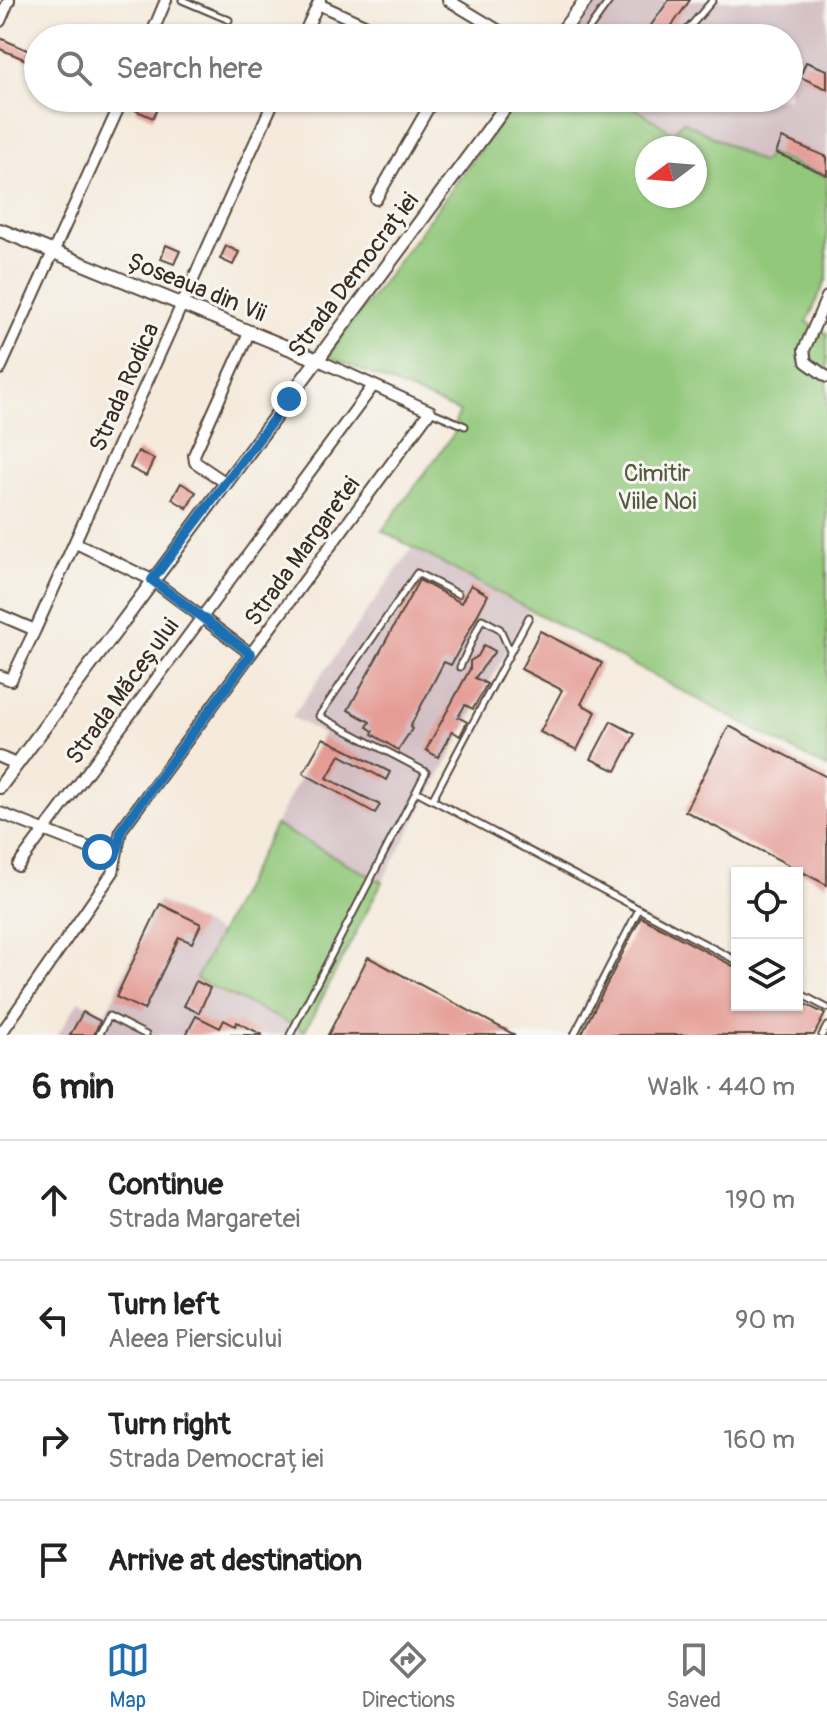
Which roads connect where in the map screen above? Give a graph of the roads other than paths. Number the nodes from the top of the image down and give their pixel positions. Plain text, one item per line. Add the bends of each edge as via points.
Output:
1 (9, 0) edge
2 (166, 0) edge
3 (182, 0) edge
4 (448, 0) edge
5 (586, 0) edge
6 (610, 0) edge
7 (713, 0) edge
8 (319, 2) edge
9 (229, 20) dead end
10 (0, 21) edge
11 (156, 24) edge
12 (309, 24) edge
13 (364, 24) edge
14 (488, 24) edge
15 (568, 24) edge
16 (593, 24) edge
17 (692, 24) edge
18 (117, 112) edge
19 (269, 112) edge
20 (426, 112) edge
21 (497, 112) edge
22 (376, 199) dead end
23 (0, 230) edge
24 (54, 252) junction
25 (827, 297) edge
26 (183, 305) junction
27 (822, 324) edge
28 (249, 333) junction
29 (318, 360) junction
30 (0, 369) edge
31 (827, 377) edge
32 (373, 386) junction
33 (430, 411) junction
34 (465, 426) dead end
35 (226, 483) junction
36 (76, 543) junction
37 (152, 580) junction
38 (458, 594) dead end
39 (0, 615) edge
40 (202, 616) junction
41 (529, 617) dead end
42 (35, 630) junction
43 (511, 652) junction
44 (251, 654) junction
45 (460, 667) dead end
46 (0, 676) edge
47 (0, 757) edge
48 (16, 764) junction
49 (0, 787) edge
50 (416, 791) junction
51 (432, 800) junction
52 (0, 813) edge
53 (43, 831) junction
54 (118, 849) junction
55 (18, 866) dead end
56 (639, 909) junction
57 (731, 958) edge
58 (803, 995) edge
59 (827, 1008) edge
60 (827, 1026) edge
61 (0, 1035) edge
62 (99, 1035) edge
63 (146, 1035) edge
64 (290, 1035) edge
65 (574, 1035) edge
66 (822, 1035) edge

1 - 10 street
2 - 11 street
3 - 9 lane
4 - 14 street
5 - 15 street
6 - 16 lane
7 - 17 lane
8 - 12 street
8 - 13 street
18 - 24 street
19 - 26 street, Strada Rodica
20 - 22 street
21 - 29 street, Strada Democrației
23 - 24 street, Șoseaua din Vii
24 - 26 street, Șoseaua din Vii
24 - 30 street
25 - 27 street
26 - 28 street, Șoseaua din Vii
26 - 36 street, Strada Rodica
27 - 31 street via 804,350 806,362
28 - 29 street, Șoseaua din Vii
28 - 35 street via 194,455 195,462
29 - 32 street, Șoseaua din Vii
29 - 35 street, Strada Democrației
32 - 33 street, Șoseaua din Vii
32 - 40 street, Strada Măceșului
33 - 34 lane, Șoseaua din Vii
33 - 44 street, Strada Margaretei
35 - 37 street, Strada Democrației
36 - 37 street
36 - 42 street, Strada Rodica
37 - 40 street
37 - 48 street, Strada Democrației
38 - 50 lane via 417,573 319,716 426,772
39 - 42 street
40 - 44 street
40 - 53 street, Strada Măceșului
41 - 43 lane
42 - 46 street, Strada Rodica via 11,680
43 - 45 lane via 500,629 482,619
43 - 51 lane
44 - 54 street, Strada Margaretei via 121,830
47 - 48 street
48 - 49 street, Strada Democrației
50 - 51 lane
50 - 64 lane
51 - 56 lane
52 - 53 street
53 - 54 street via 100,852
53 - 55 street, Strada Măceșului
54 - 61 street, Strada Margaretei via 113,872
56 - 57 lane
56 - 65 lane
58 - 59 lane
60 - 66 lane
62 - 63 lane via 109,1016

